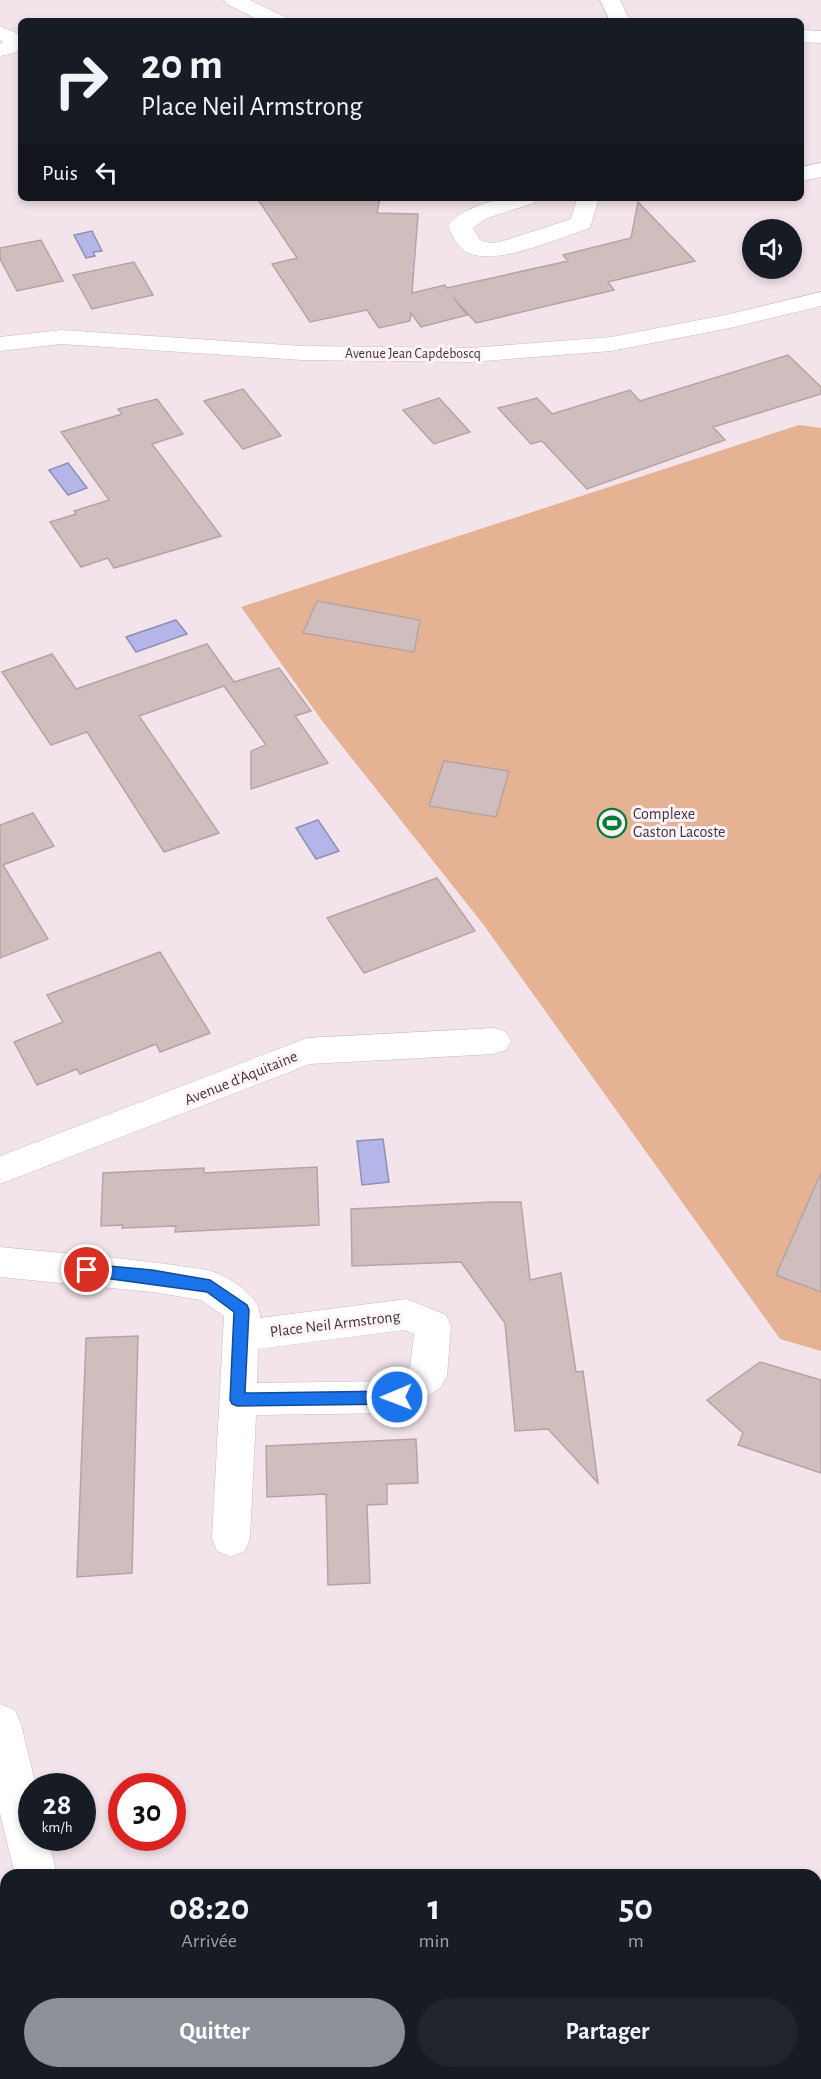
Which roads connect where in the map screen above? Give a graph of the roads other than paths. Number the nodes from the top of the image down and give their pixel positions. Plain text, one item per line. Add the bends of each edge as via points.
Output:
1 (234, 0) edge
2 (610, 0) edge
3 (272, 18) edge
4 (619, 18) edge
5 (0, 32) edge
6 (804, 36) edge
7 (821, 37) edge
8 (0, 50) edge
9 (821, 170) edge
10 (804, 173) edge
11 (517, 201) edge
12 (587, 201) edge
13 (821, 299) edge
14 (0, 344) edge
15 (494, 1041) dead end
16 (0, 1170) edge
17 (0, 1262) edge
18 (240, 1336) junction
19 (237, 1400) junction
20 (231, 1539) dead end
21 (0, 1724) edge
22 (35, 1869) edge

1 - 3 street
2 - 4 street
5 - 8 street via 16,41
6 - 7 street
9 - 10 street
11 - 12 street via 479,213 460,226 463,238 478,249 498,251 582,223
13 - 14 street, Avenue Jean Capdeboscq via 611,344 470,355 302,353 61,338
15 - 16 street, Avenue d'Aquitaine via 308,1052
17 - 18 street via 152,1277 210,1287 242,1310
18 - 19 street
18 - 19 street, Place Neil Armstrong via 407,1314 433,1326 428,1376 397,1397
19 - 20 street
21 - 22 street

